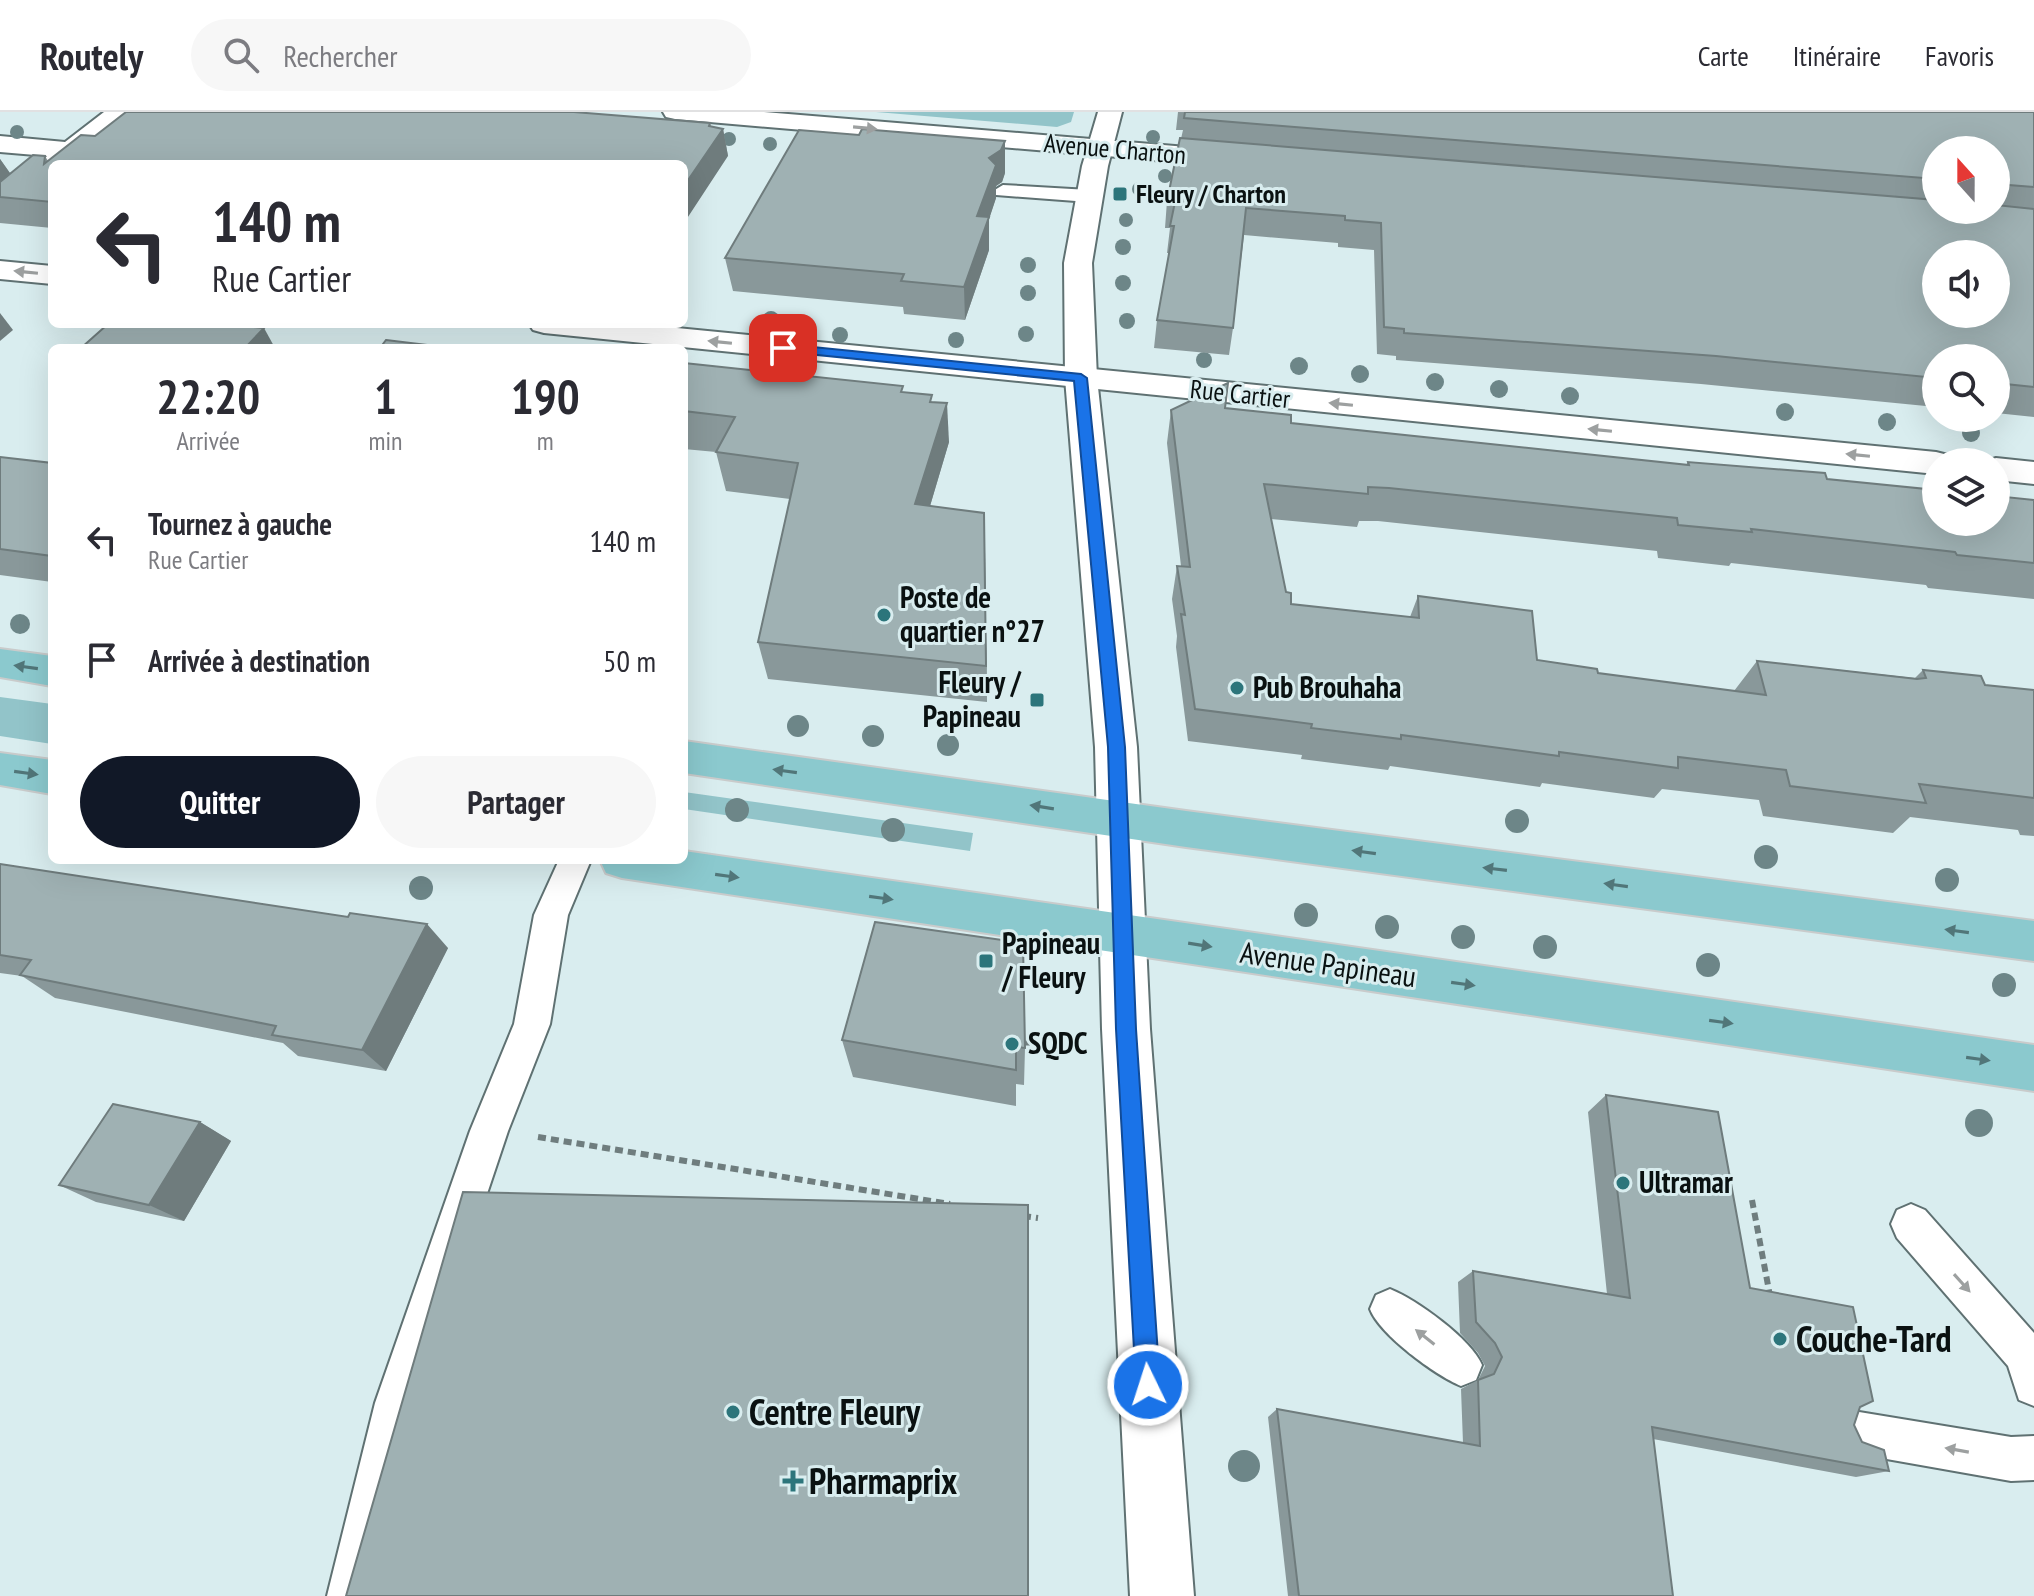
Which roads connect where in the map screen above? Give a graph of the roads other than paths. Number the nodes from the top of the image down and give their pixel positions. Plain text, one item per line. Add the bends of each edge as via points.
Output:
1 (119, 112) edge
2 (675, 112) edge
3 (1110, 112) edge
4 (0, 144) edge
5 (1100, 148) junction
6 (59, 160) edge
7 (1260, 161) edge
8 (48, 169) edge
9 (29, 184) edge
10 (1003, 191) dead end
11 (1089, 196) junction
12 (0, 270) edge
13 (48, 275) edge
14 (584, 328) edge
15 (1081, 378) junction
16 (1922, 462) edge
17 (2010, 470) edge
18 (2034, 473) edge
19 (0, 663) edge
20 (48, 670) edge
21 (688, 758) edge
22 (0, 769) edge
23 (48, 776) edge
24 (1119, 820) junction
25 (573, 864) edge
26 (649, 864) edge
27 (1123, 933) junction
28 (2034, 941) edge
29 (2034, 1068) edge
30 (1911, 1224) dead end
31 (1390, 1309) dead end
32 (1461, 1365) dead end
33 (2034, 1385) edge
34 (1847, 1431) edge
35 (2034, 1458) edge
36 (350, 1596) edge
37 (1162, 1596) edge

1 - 6 street
2 -> 5 street, Avenue Charton
3 - 5 street
4 - 6 street
5 - 7 street, Avenue Charton
5 - 11 street
8 - 9 street
10 - 11 lane
11 - 15 street via 1078,263
13 -> 12 street
15 -> 14 street, Rue Cartier
16 -> 15 street, Rue Cartier
15 - 24 street
17 - 18 street
20 -> 19 main road
24 -> 21 main road
22 -> 23 main road
24 - 27 street
28 -> 24 main road
25 - 36 lane via 551,915 532,1024 489,1131 396,1403
26 -> 27 main road, Avenue Papineau
27 -> 29 main road, Avenue Papineau
27 - 37 street
30 -> 33 lane via 2026,1355
32 -> 31 lane
35 -> 34 lane via 2011,1459

